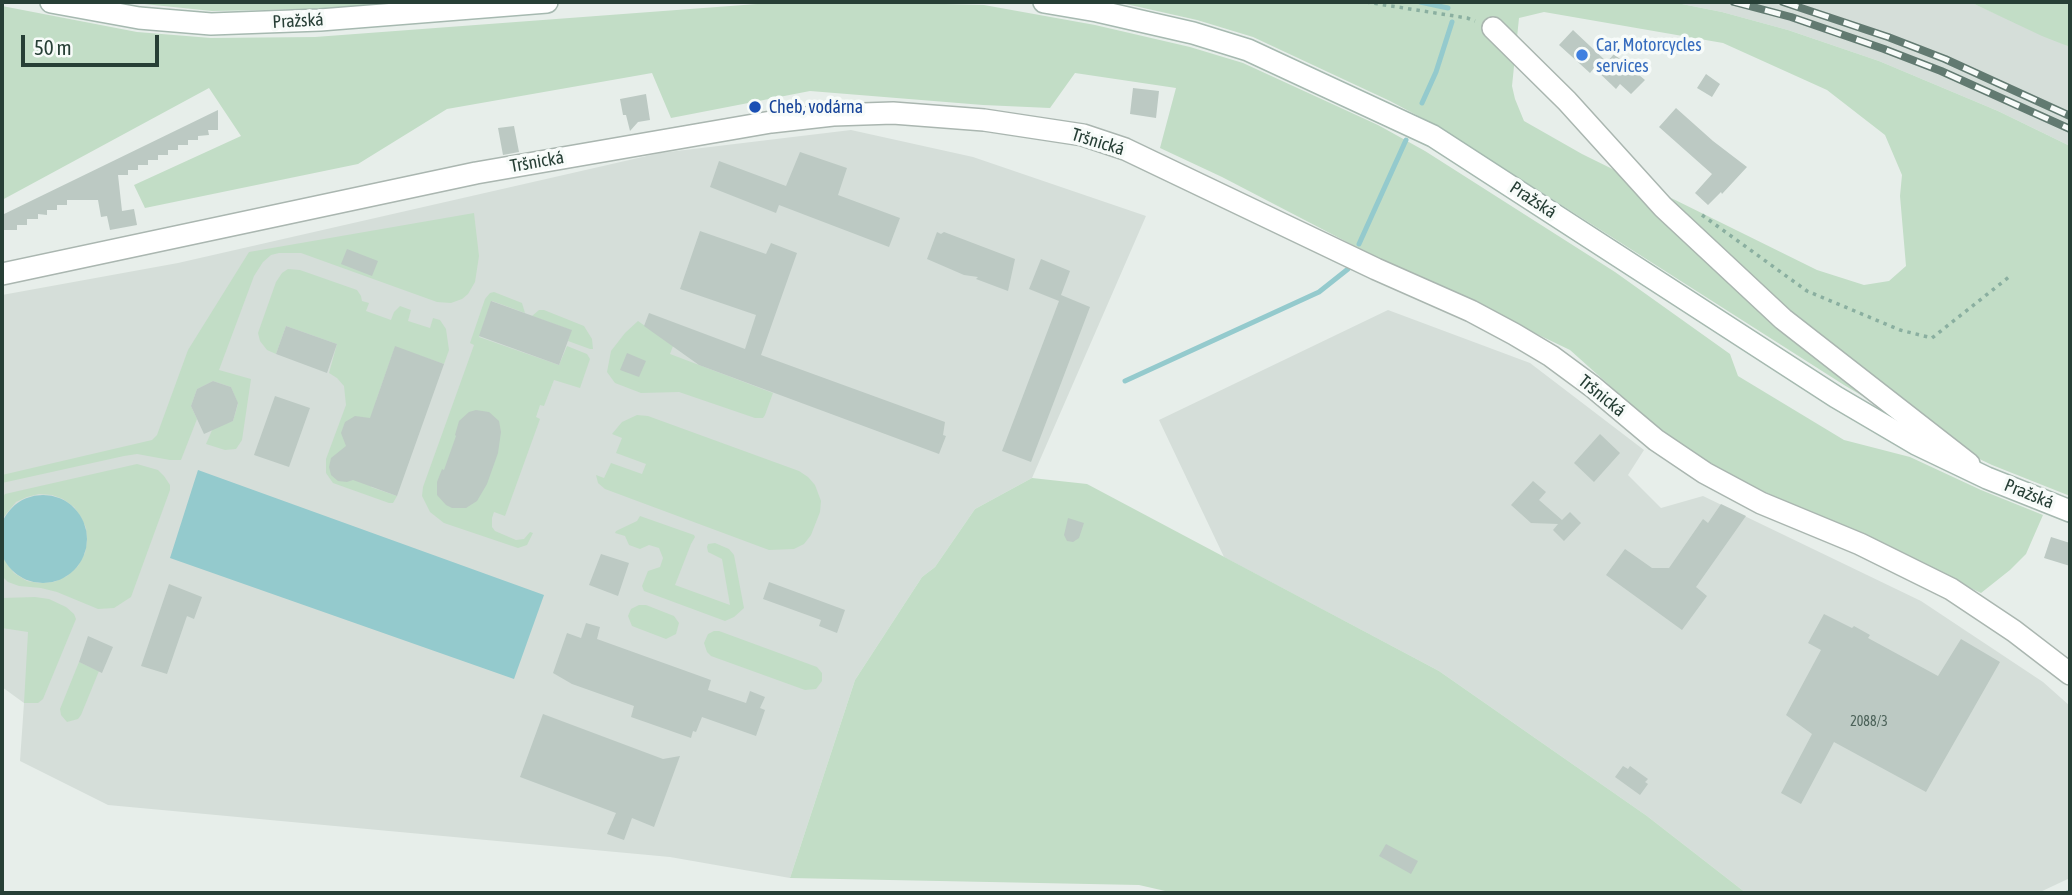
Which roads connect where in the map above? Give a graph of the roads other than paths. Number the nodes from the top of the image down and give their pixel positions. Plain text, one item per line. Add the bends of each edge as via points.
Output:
1 (51, 2) edge
2 (547, 2) edge
3 (1044, 2) edge
4 (1493, 28) road end
5 (2, 274) edge
6 (1987, 478) junction
7 (2070, 511) edge
8 (2070, 674) edge

1 - 2 street, Pražská via 139,19 211,24
3 - 6 street, Pražská via 1193,33 1248,50 1433,136 1836,397 1916,444
4 - 6 street, Pražská via 1663,207 1783,319
5 - 8 street, Tršnická via 464,175 771,122 892,113 984,120 1083,135 1125,149 1494,323 1551,356 1705,473 1951,589
6 - 7 street, Pražská

